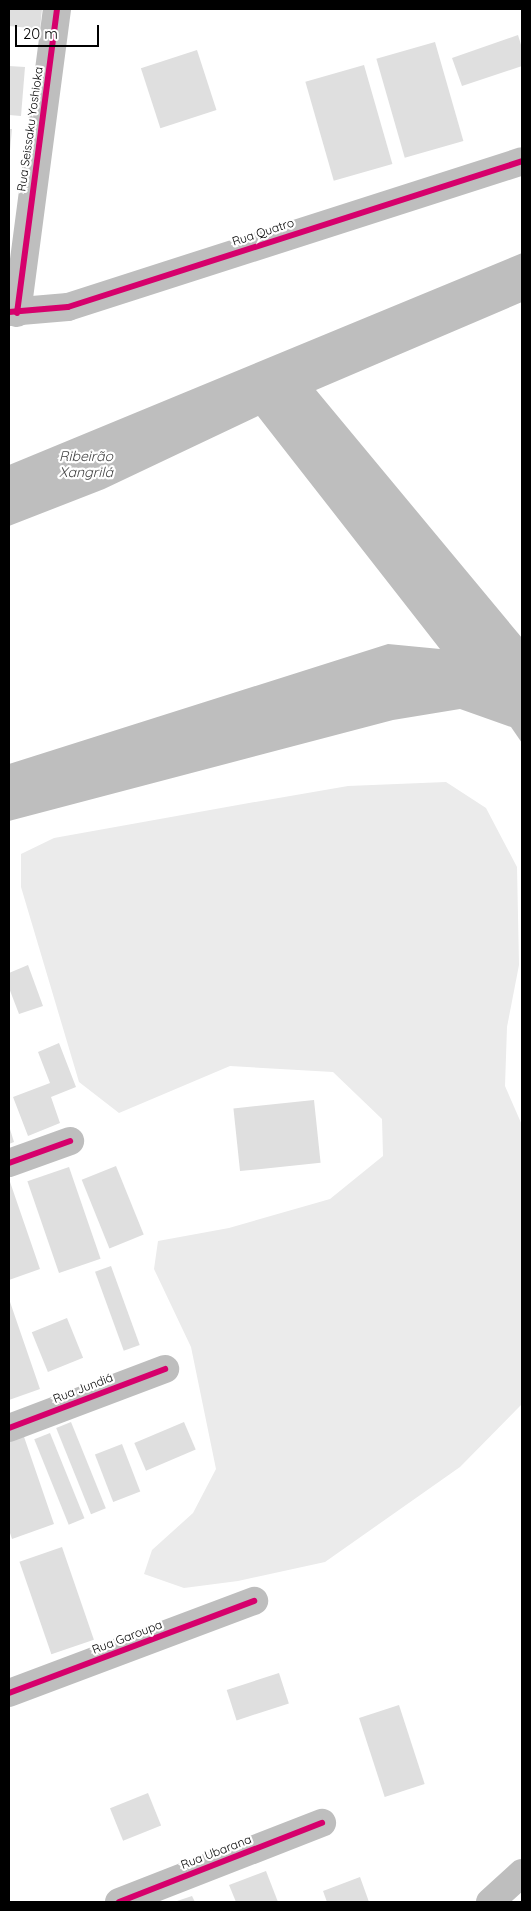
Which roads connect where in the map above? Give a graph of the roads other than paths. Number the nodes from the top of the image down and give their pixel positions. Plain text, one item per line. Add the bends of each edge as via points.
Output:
1 (57, 9) edge
2 (522, 161) edge
3 (13, 312) edge
4 (70, 1141) dead end
5 (9, 1163) edge
6 (165, 1369) dead end
7 (9, 1428) edge
8 (254, 1601) dead end
9 (9, 1693) edge
10 (322, 1823) dead end
11 (522, 1873) edge
12 (118, 1902) edge
13 (490, 1902) edge

1 - 3 street, Rua Seissaku Yoshioka
2 - 3 street, Rua Quatro via 68,306
4 - 5 street
6 - 7 street, Rua Jundiá
8 - 9 street, Rua Garoupa
10 - 12 street, Rua Ubarana
11 - 13 street

